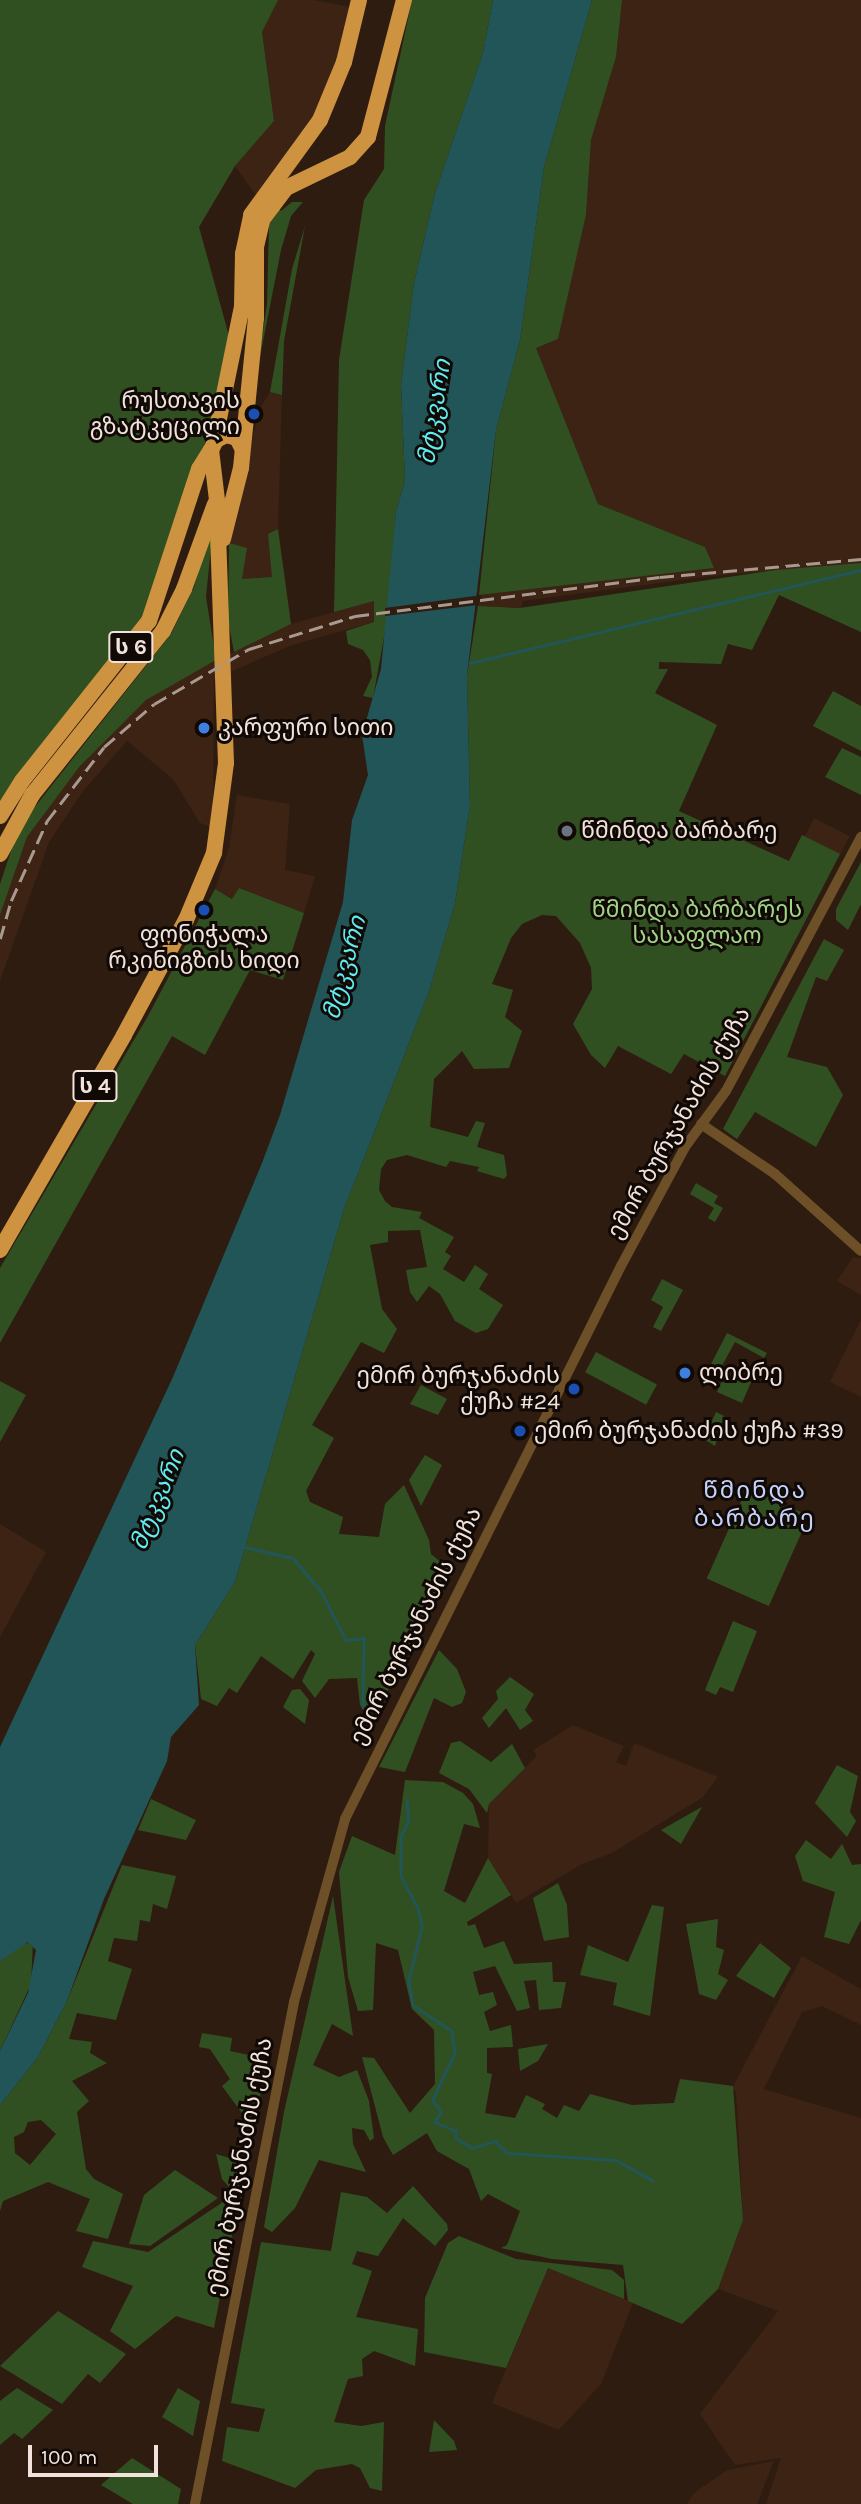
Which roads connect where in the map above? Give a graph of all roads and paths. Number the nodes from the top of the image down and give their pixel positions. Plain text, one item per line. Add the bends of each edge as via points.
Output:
1 (359, 0) edge
2 (404, 0) edge
3 (242, 448) junction
4 (213, 450) junction
5 (237, 472) junction
6 (217, 500) junction
7 (219, 558) junction
8 (0, 816) edge
9 (861, 837) edge
10 (0, 854) edge
11 (701, 1124) junction
12 (0, 1250) edge
13 (861, 1251) edge
14 (195, 2504) edge

1 - 4 highway via 344,62 320,120 251,215 243,254 242,306
2 - 3 highway via 368,137 350,157 286,188 262,220
3 - 4 highway via 234,436
3 - 5 highway, ს 4
4 - 5 highway via 220,476
4 - 6 highway, ს 4
4 - 8 highway, ს 6 via 199,469 160,600 149,621 22,780
5 - 6 highway, ს 6
5 - 7 highway, ს 4
6 - 7 highway, ს 4
6 - 10 highway, ს 6 via 176,609 163,631 32,794
7 - 12 highway, ს 4 via 226,763 214,853 186,920
9 - 11 street, ემირ ბურჯანაძის ქუჩა via 726,1091
11 - 13 street via 775,1174
11 - 14 street, ემირ ბურჯანაძის ქუჩა via 621,1266 456,1589 341,1829 294,2002

